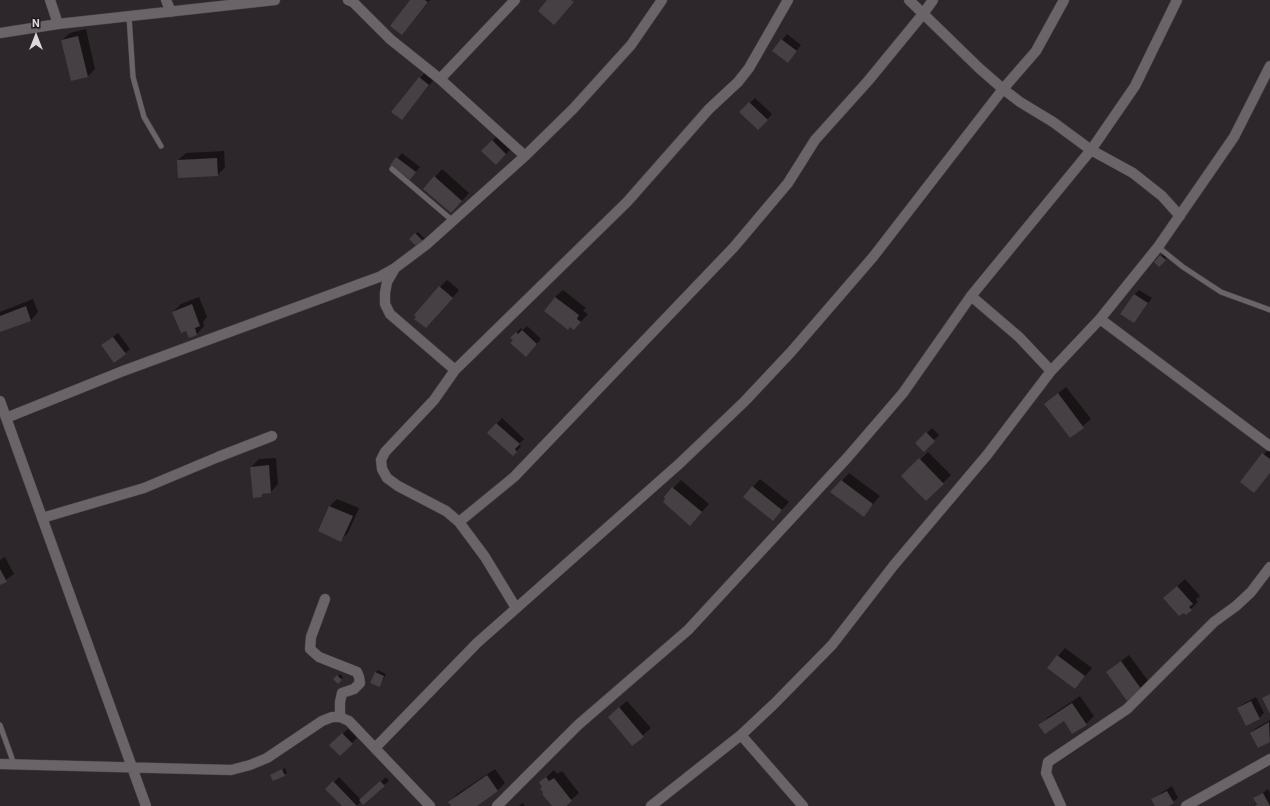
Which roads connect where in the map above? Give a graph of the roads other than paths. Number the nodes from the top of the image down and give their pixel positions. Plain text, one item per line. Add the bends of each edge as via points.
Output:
1 (50, 0) edge
2 (166, 0) edge
3 (275, 0) edge
4 (348, 0) edge
5 (515, 0) edge
6 (662, 0) edge
7 (788, 0) edge
8 (909, 0) edge
9 (933, 0) edge
10 (1064, 0) edge
11 (1177, 0) edge
12 (172, 12) junction
13 (923, 14) junction
14 (129, 16) junction
15 (58, 24) junction
16 (0, 33) edge
17 (1270, 66) edge
18 (440, 79) junction
19 (1003, 89) junction
20 (161, 146) dead end
21 (1091, 150) junction
22 (525, 156) junction
23 (392, 169) dead end
24 (1180, 216) junction
25 (453, 221) junction
26 (1158, 247) junction
27 (395, 268) junction
28 (971, 296) junction
29 (1270, 310) edge
30 (1100, 319) junction
31 (455, 370) junction
32 (1051, 371) junction
33 (0, 400) edge
34 (6, 418) junction
35 (272, 436) dead end
36 (1270, 446) edge
37 (42, 518) junction
38 (459, 522) junction
39 (1270, 567) edge
40 (325, 599) dead end
41 (516, 608) junction
42 (340, 717) junction
43 (0, 725) edge
44 (741, 735) junction
45 (374, 748) junction
46 (1270, 759) edge
47 (0, 764) edge
48 (14, 764) junction
49 (131, 767) junction
50 (146, 806) edge
51 (430, 806) edge
52 (497, 806) edge
53 (652, 806) edge
54 (804, 806) edge
55 (1061, 806) edge
56 (1186, 806) edge

1 - 15 street
2 - 12 street
3 - 12 street
4 - 18 street via 390,39
5 - 18 street
6 - 22 street via 631,45 573,109
7 - 31 street via 749,68 738,82 709,109 627,202
8 - 13 street
9 - 13 street
10 - 19 street via 1036,51
11 - 21 street via 1134,86
12 - 14 street
13 - 19 street
13 - 38 street via 816,140 788,183 734,247 514,477
14 - 15 street
14 - 20 lane via 133,77 144,117
15 - 16 street
17 - 24 street via 1234,137
18 - 22 street
19 - 21 street
19 - 41 street via 873,257 786,358 744,402 623,516
21 - 24 street via 1133,173 1162,196
21 - 28 street
22 - 25 street
23 - 25 lane
24 - 26 street
25 - 27 street
26 - 29 lane via 1221,292
26 - 30 street
27 - 31 street via 387,282 385,294 385,304 390,314
27 - 34 street via 379,277 123,371
28 - 32 street via 1019,338
28 - 52 street via 903,393 688,630 578,725
30 - 32 street
30 - 36 street
31 - 38 street via 434,400 391,445 381,460 387,478
32 - 44 street via 988,455 894,565 832,645
33 - 34 street
34 - 37 street
35 - 37 street via 144,488
37 - 49 street
38 - 41 street via 485,556
39 - 55 street via 1251,592 1214,622 1127,709 1048,762 1046,773
40 - 42 street via 311,637 310,649 319,657 357,672 360,683 354,689 342,693
41 - 45 street via 477,643
42 - 45 street via 349,721
42 - 49 street via 322,721 267,758 241,768 232,770
43 - 48 lane
44 - 53 street
44 - 54 street
45 - 51 street
46 - 56 street
47 - 48 street
48 - 49 street
49 - 50 street

